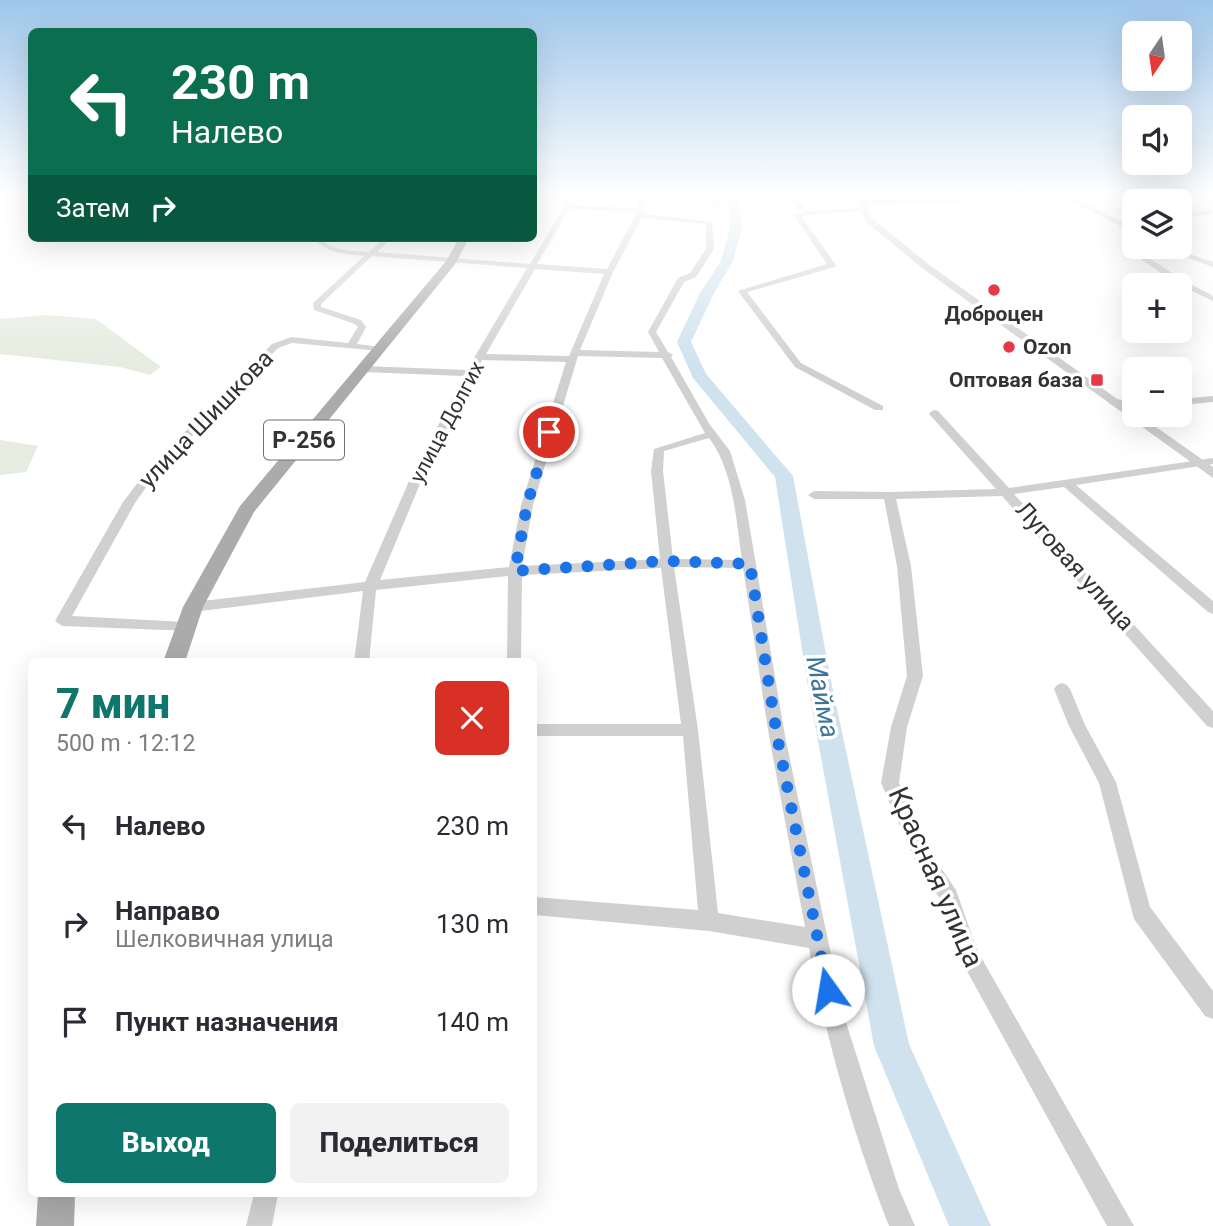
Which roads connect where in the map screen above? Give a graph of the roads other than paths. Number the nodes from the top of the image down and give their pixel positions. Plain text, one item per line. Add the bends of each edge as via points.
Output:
1 (354, 252) edge
2 (375, 252) edge
3 (457, 252) edge
4 (539, 252) edge
5 (619, 252) edge
6 (707, 252) edge
7 (823, 252) edge
8 (908, 252) edge
9 (372, 255) junction
10 (1192, 257) edge
11 (1146, 259) edge
12 (452, 261) junction
13 (1213, 265) edge
14 (531, 266) junction
15 (609, 272) junction
16 (1213, 299) edge
17 (352, 345) junction
18 (378, 349) junction
19 (668, 355) junction
20 (574, 356) junction
21 (481, 357) junction
22 (363, 369) junction
23 (470, 373) junction
24 (1213, 399) edge
25 (1192, 401) edge
26 (1113, 402) junction
27 (1122, 403) edge
28 (879, 408) dead end
29 (934, 412) dead end
30 (712, 435) junction
31 (1213, 461) edge
32 (1198, 463) junction
33 (1213, 474) edge
34 (1065, 482) junction
35 (1007, 492) junction
36 (814, 495) dead end
37 (889, 496) junction
38 (665, 561) junction
39 (750, 564) junction
40 (515, 571) junction
41 (370, 587) junction
42 (193, 607) junction
43 (1213, 609) edge
44 (185, 627) junction
45 (175, 658) edge
46 (361, 658) edge
47 (514, 658) edge
48 (1062, 689) dead end
49 (1213, 722) edge
50 (537, 730) edge
51 (690, 730) junction
52 (537, 906) edge
53 (709, 920) junction
54 (816, 939) junction
55 (1213, 1008) edge
56 (57, 1197) edge
57 (265, 1197) edge
58 (55, 1226) edge
59 (259, 1226) edge
60 (902, 1226) edge
61 (1121, 1226) edge

1 - 9 street
2 - 9 street
3 - 12 main road, Р-256
4 - 14 street, улица Долгих
5 - 15 street
6 - 19 street via 693,275 681,280 652,332
7 - 28 street via 832,265 742,290 798,365
8 - 26 street
9 - 12 street
9 - 17 street via 317,303 317,308 362,327
10 - 13 street
11 - 16 street
12 - 14 street
12 - 18 main road, Р-256
14 - 15 street
14 - 21 street, улица Долгих
15 - 20 street
17 - 18 street, улица Шишкова
17 - 44 street, улица Шишкова via 291,340 275,346 153,470 129,502 62,621
18 - 22 main road, Р-256
19 - 20 street
19 - 30 street
20 - 21 street
20 - 40 street via 527,505
21 - 23 street, улица Долгих
22 - 23 street
22 - 42 main road, Р-256 via 246,510
23 - 41 street, улица Долгих via 416,479
24 - 25 street
26 - 27 street
26 - 32 street
29 - 35 street, Луговая улица
30 - 38 street via 659,449
30 - 39 street via 724,451 739,500
31 - 32 street
32 - 33 street
32 - 34 street
34 - 35 street
34 - 43 street
35 - 37 street
35 - 49 street, Луговая улица
36 - 37 street
37 - 61 street, Красная улица via 904,566 915,676 899,727 890,783 924,859 949,896 969,955
38 - 39 street
38 - 40 street
38 - 51 street
39 - 54 street
40 - 41 street
40 - 47 street
41 - 42 street
41 - 46 street, улица Долгих
42 - 44 main road, Р-256
44 - 45 main road, Р-256
48 - 55 street via 1107,782 1141,912
50 - 51 street
51 - 53 street
52 - 53 street
53 - 54 street
54 - 60 street via 833,1016
56 - 58 main road
57 - 59 street

